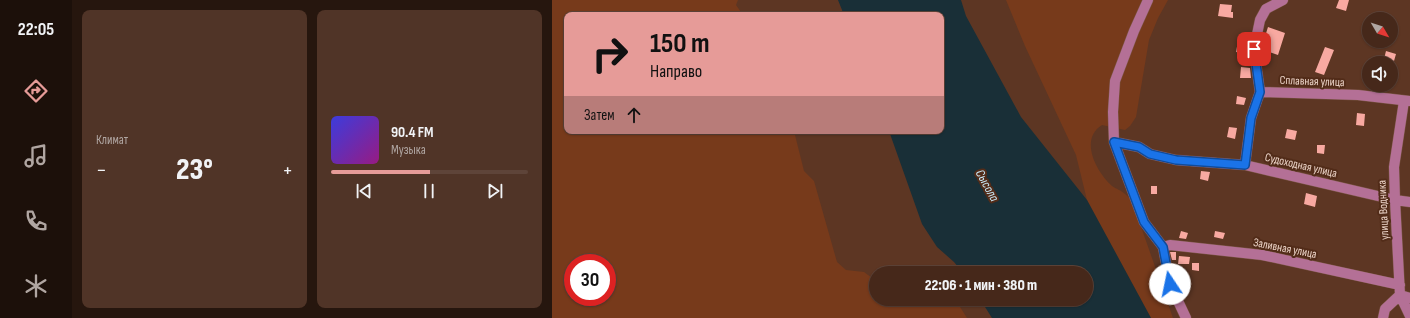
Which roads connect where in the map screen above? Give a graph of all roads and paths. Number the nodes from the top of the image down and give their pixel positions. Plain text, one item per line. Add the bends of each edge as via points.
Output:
1 (1148, 0) edge
2 (1283, 0) edge
3 (1260, 92) junction
4 (1407, 101) edge
5 (1114, 142) junction
6 (1245, 165) junction
7 (1395, 200) junction
8 (1410, 202) edge
9 (1163, 247) junction
10 (1403, 293) edge
11 (1410, 317) edge
12 (1186, 318) edge
13 (1383, 318) edge

1 - 5 street via 1115,81
2 - 3 street via 1266,9 1260,20 1254,49
3 - 4 street, Сплавная улица
3 - 6 street via 1251,118
4 - 7 street, улица Водника via 1394,167
5 - 6 street, Судоходная улица via 1139,147 1150,154 1176,160
5 - 9 street via 1144,222
6 - 7 street, Судоходная улица
7 - 8 street, Судоходная улица
7 - 10 street, улица Водника
9 - 10 street, Заливная улица via 1262,255
9 - 12 street via 1170,284
10 - 11 street, улица Водника
10 - 13 street via 1385,309

